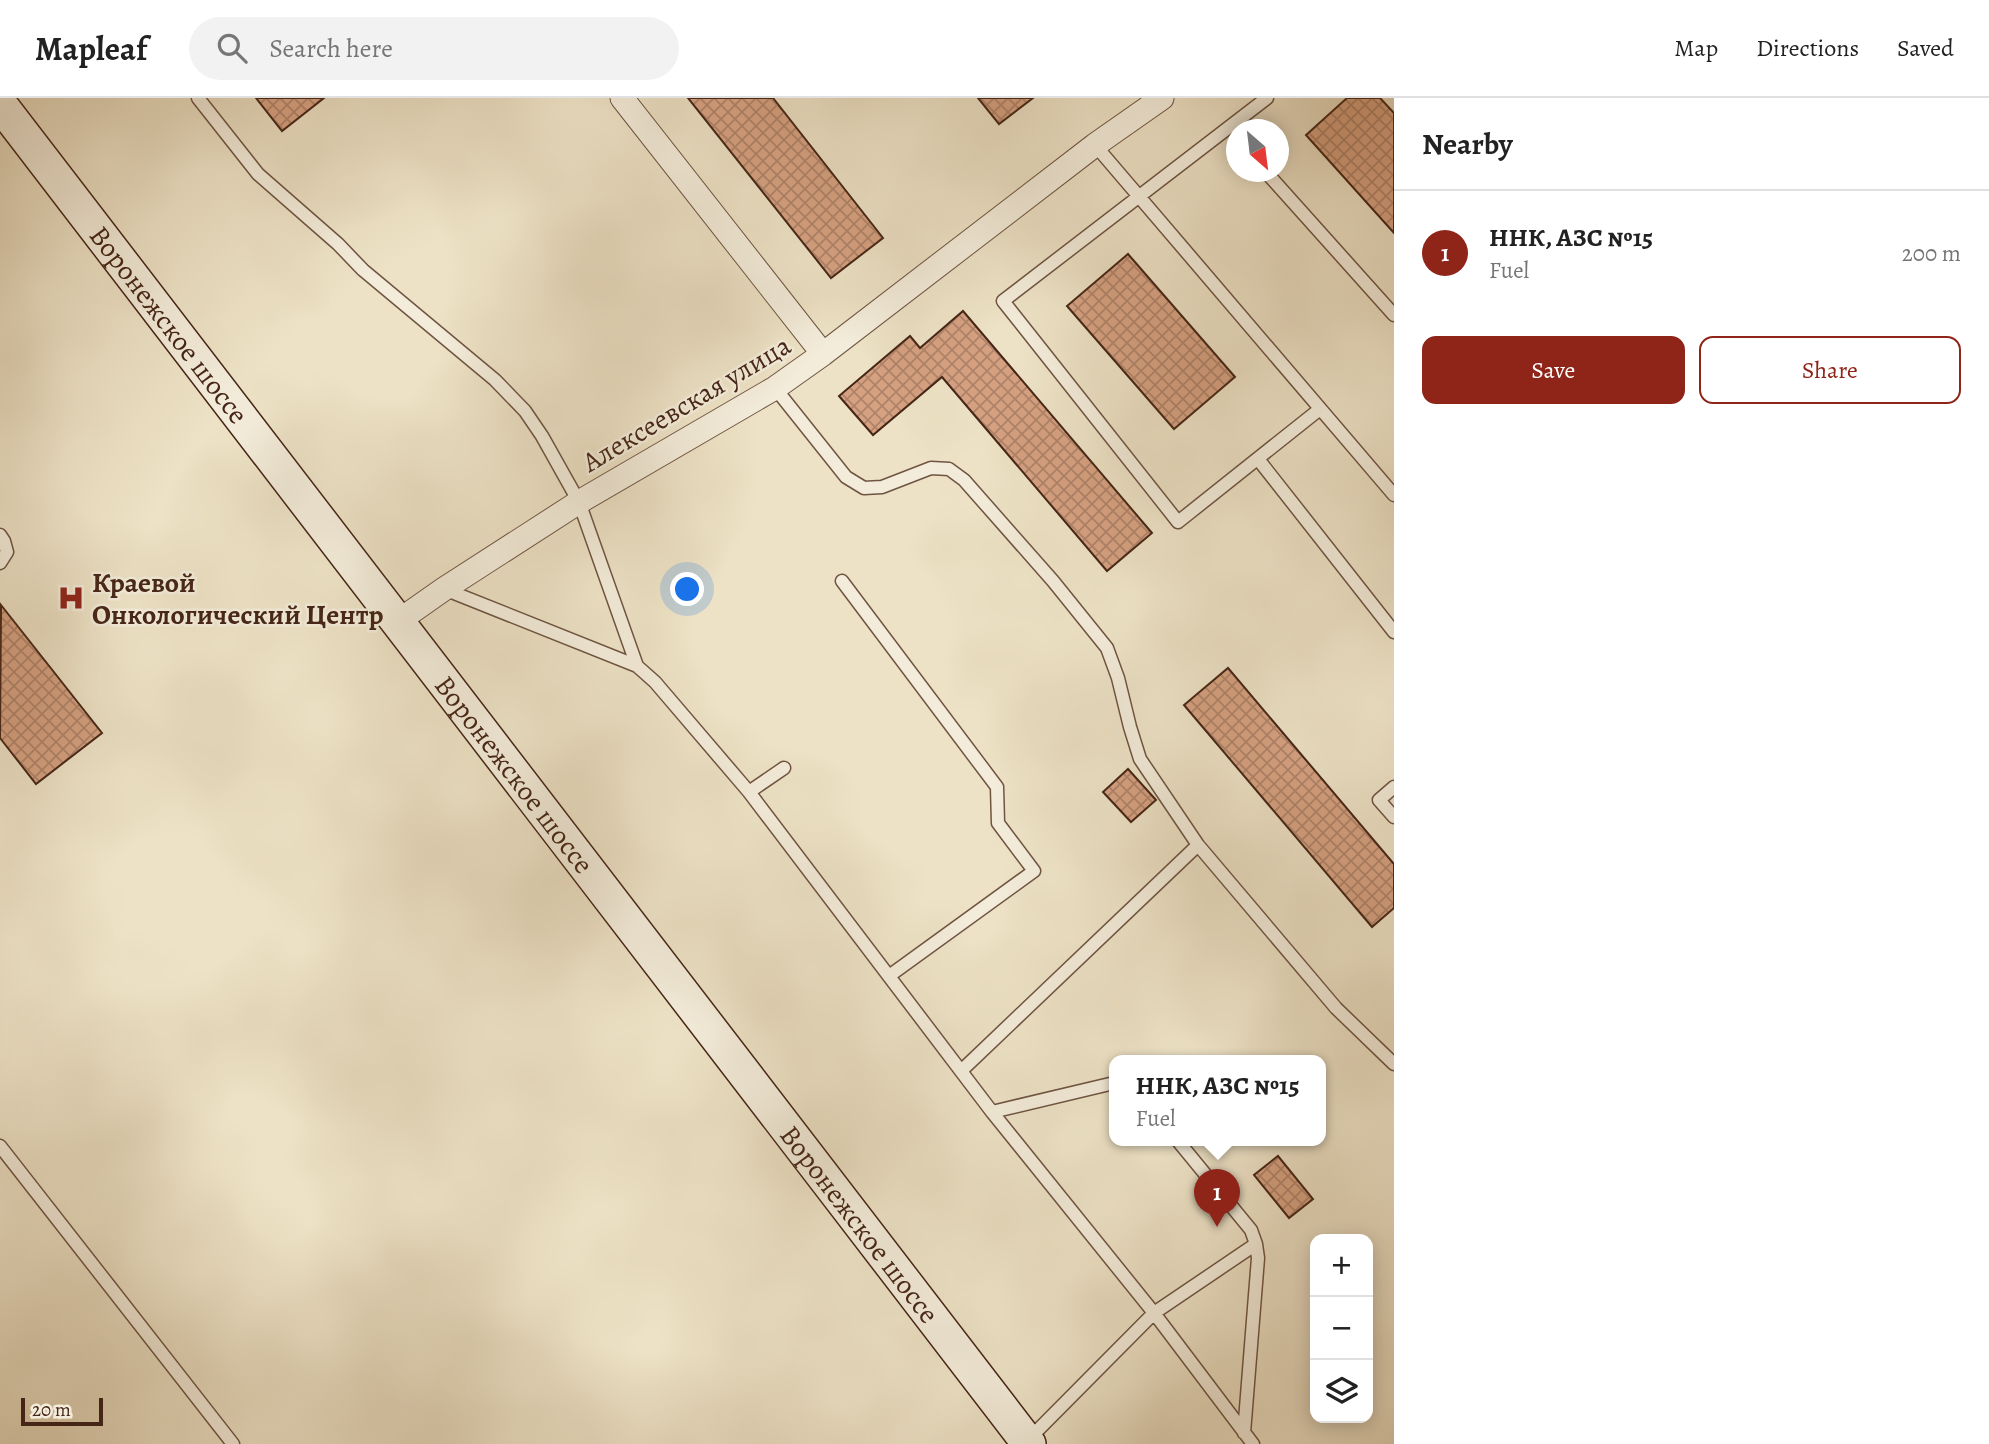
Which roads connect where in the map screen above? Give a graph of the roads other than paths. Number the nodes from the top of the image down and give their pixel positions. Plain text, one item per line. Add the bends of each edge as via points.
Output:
1 (198, 98) edge
2 (622, 98) edge
3 (1162, 98) edge
4 (1267, 98) edge
5 (0, 104) edge
6 (1246, 119) edge
7 (1226, 137) edge
8 (1095, 145) junction
9 (1275, 182) edge
10 (1139, 197) junction
11 (1394, 315) edge
12 (823, 354) junction
13 (775, 388) junction
14 (1320, 409) junction
15 (1258, 459) junction
16 (1394, 495) edge
17 (579, 502) junction
18 (0, 535) edge
19 (0, 563) edge
20 (842, 581) dead end
21 (444, 589) junction
22 (397, 622) junction
23 (1394, 632) edge
24 (637, 666) junction
25 (784, 768) dead end
26 (1394, 787) edge
27 (749, 792) junction
28 (1394, 817) edge
29 (1198, 845) junction
30 (889, 976) junction
31 (1394, 1064) edge
32 (961, 1071) junction
33 (1109, 1084) edge
34 (992, 1112) junction
35 (0, 1146) edge
36 (1182, 1146) edge
37 (1256, 1244) junction
38 (1154, 1313) junction
39 (1244, 1433) junction
40 (1028, 1443) edge
41 (233, 1444) edge
42 (1253, 1444) edge

1 - 17 lane via 258,174 525,411
2 - 12 street
3 - 8 street, Алексеевская улица
4 - 6 lane
5 - 22 main road, Воронежское шоссе
7 - 10 lane
8 - 10 lane
8 - 12 street, Алексеевская улица
9 - 11 lane
10 - 14 lane
10 - 15 lane via 1003,301 1178,522
12 - 13 street, Алексеевская улица
13 - 17 street, Алексеевская улица
13 - 29 lane via 846,477 863,488 882,488 931,468 949,469 964,480 1107,648 1140,759
14 - 15 lane
14 - 16 lane
15 - 23 lane
17 - 21 street, Алексеевская улица
17 - 24 lane
18 - 19 lane via 7,552
20 - 30 lane via 997,787 998,823 1034,871
21 - 22 street, Алексеевская улица
21 - 24 lane
22 - 40 main road, Воронежское шоссе
24 - 27 lane
25 - 27 lane
26 - 28 lane via 1379,800
27 - 30 lane
29 - 31 lane via 1336,1008
29 - 32 lane
30 - 32 lane
32 - 34 lane
33 - 34 lane
34 - 38 lane
35 - 41 lane
36 - 37 lane via 1251,1230
37 - 38 lane
37 - 39 lane
38 - 39 lane
38 - 40 lane
39 - 42 lane

